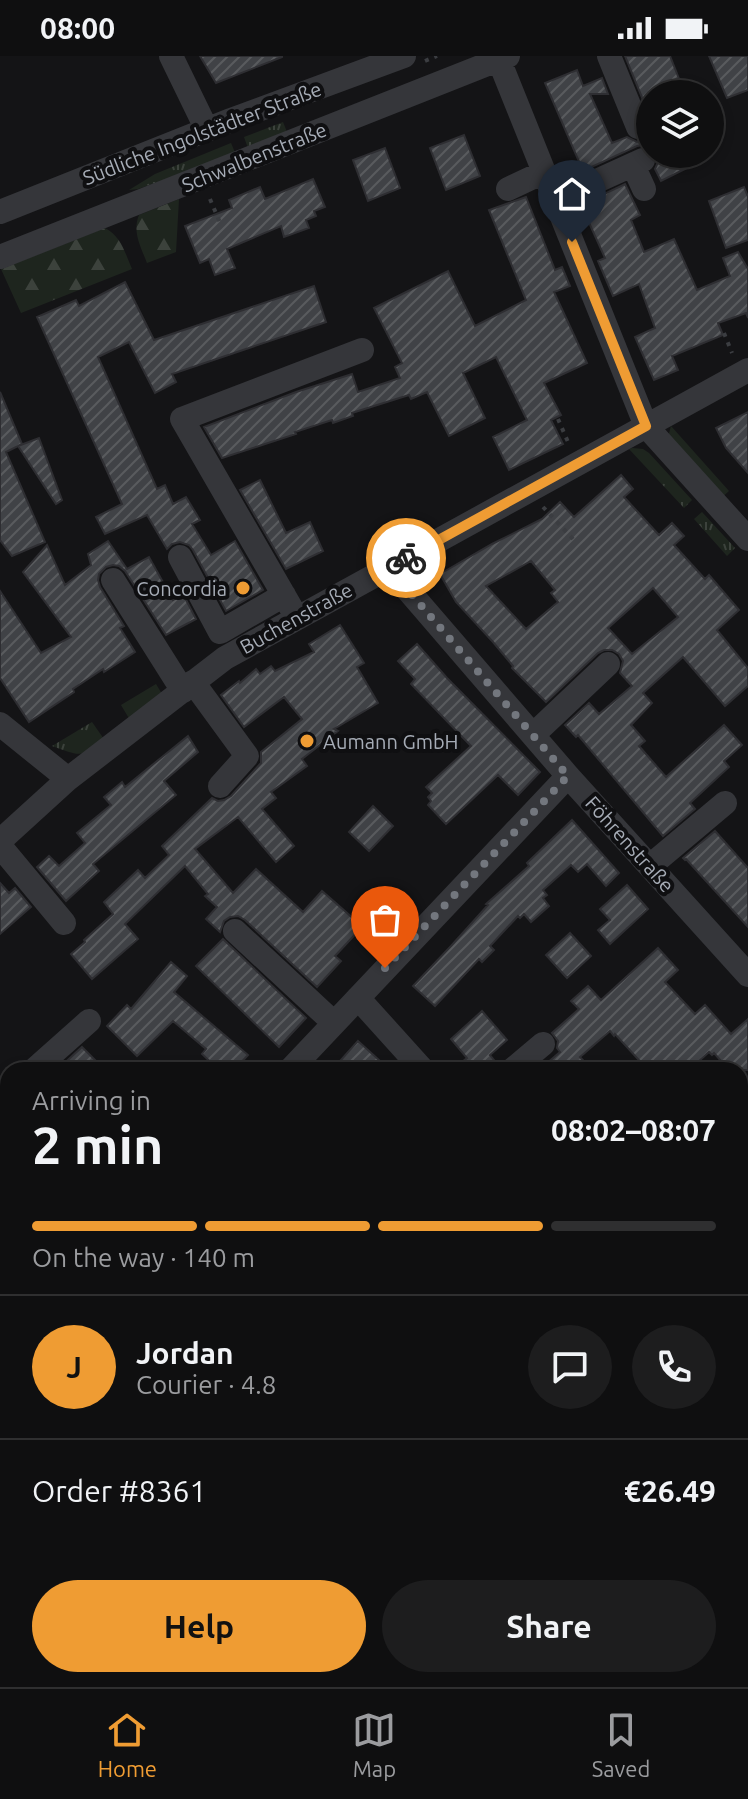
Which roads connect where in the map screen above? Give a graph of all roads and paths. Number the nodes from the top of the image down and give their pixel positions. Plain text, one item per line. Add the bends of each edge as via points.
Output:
1 (171, 56) edge
2 (404, 56) edge
3 (609, 56) edge
4 (504, 58) edge
5 (636, 122) edge
6 (207, 130) junction
7 (544, 172) junction
8 (206, 189) dead end
9 (508, 189) dead end
10 (644, 189) dead end
11 (555, 200) junction
12 (0, 212) edge
13 (221, 225) dead end
14 (0, 257) edge
15 (362, 350) dead end
16 (748, 370) edge
17 (558, 419) dead end
18 (646, 426) junction
19 (569, 442) dead end
20 (528, 490) junction
21 (573, 539) dead end
22 (748, 539) edge
23 (180, 557) dead end
24 (388, 567) junction
25 (110, 586) dead end
26 (284, 595) junction
27 (297, 618) junction
28 (220, 632) junction
29 (233, 654) junction
30 (608, 664) dead end
31 (182, 691) junction
32 (0, 724) edge
33 (533, 735) junction
34 (568, 776) junction
35 (68, 779) junction
36 (220, 786) dead end
37 (725, 803) dead end
38 (0, 843) edge
39 (650, 866) junction
40 (64, 923) dead end
41 (235, 931) dead end
42 (748, 975) edge
43 (358, 998) junction
44 (89, 1021) dead end
45 (334, 1023) junction
46 (543, 1044) dead end
47 (43, 1062) edge
48 (297, 1062) edge
49 (416, 1062) edge
50 (522, 1062) edge

1 - 6 street
2 - 6 street, Südliche Ingolstädter Straße
3 - 5 street
4 - 7 street
4 - 14 street, Schwalbenstraße
6 - 12 street, Südliche Ingolstädter Straße
7 - 9 street
7 - 11 street
8 - 13 path
10 - 11 street via 638,162
11 - 18 street
15 - 26 street via 182,419
16 - 18 street, Buchenstraße
17 - 19 path
18 - 20 street, Buchenstraße
18 - 22 street
20 - 21 path
20 - 24 street, Buchenstraße
23 - 28 street
24 - 27 street, Buchenstraße
24 - 33 street, Föhrenstraße
25 - 31 street
26 - 27 street
26 - 28 street
27 - 29 street, Buchenstraße
28 - 29 street
29 - 31 street, Buchenstraße
30 - 33 street
31 - 35 street, Buchenstraße
31 - 36 street via 247,756
32 - 35 street
33 - 34 street, Föhrenstraße
34 - 39 street, Föhrenstraße
34 - 43 street
35 - 38 street, Buchenstraße
37 - 39 street
38 - 40 street
39 - 42 street, Föhrenstraße
41 - 45 street
43 - 45 street
43 - 49 street
44 - 47 street
45 - 48 street
46 - 50 street

